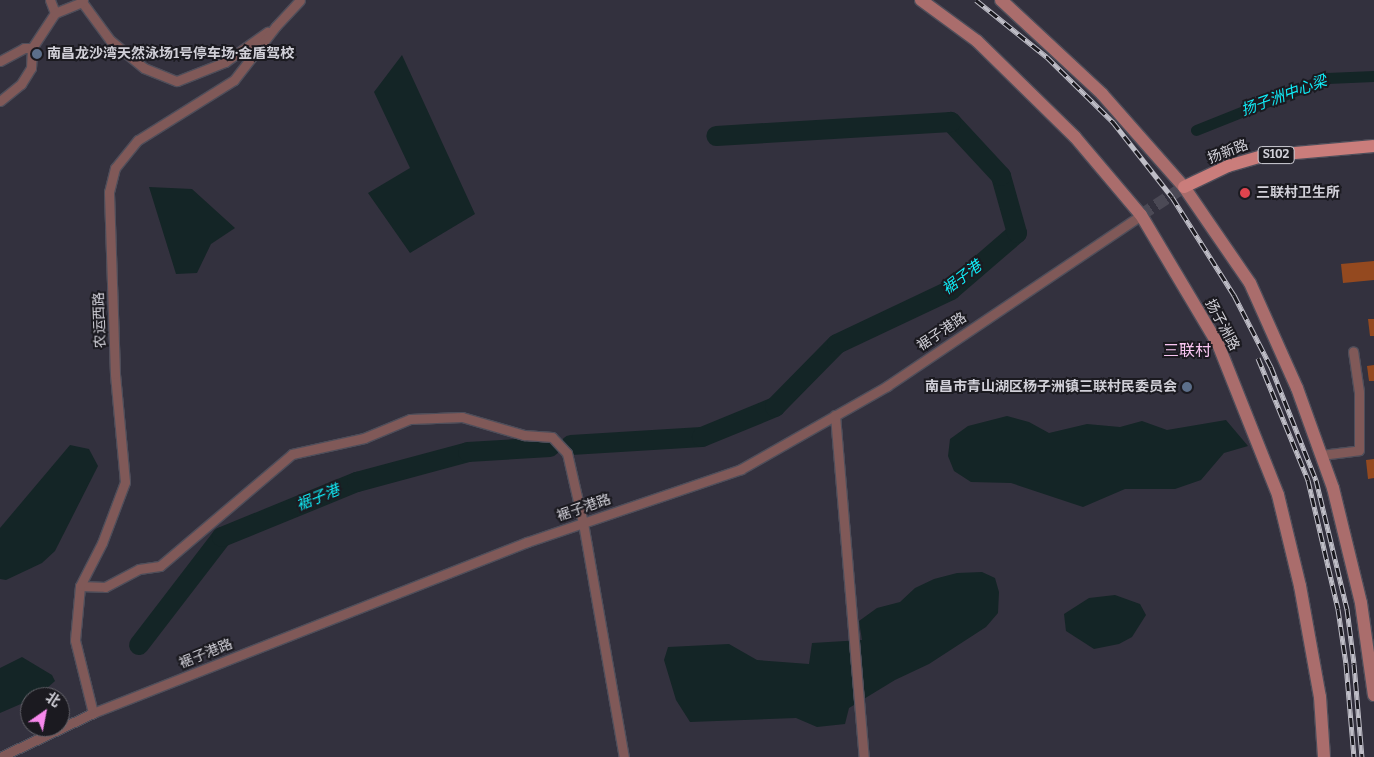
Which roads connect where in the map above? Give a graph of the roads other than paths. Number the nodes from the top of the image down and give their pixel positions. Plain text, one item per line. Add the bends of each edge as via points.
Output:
1 (50, 0) edge
2 (300, 0) edge
3 (921, 0) edge
4 (1001, 0) edge
5 (82, 1) edge
6 (55, 13) junction
7 (276, 26) junction
8 (32, 48) junction
9 (0, 61) edge
10 (0, 101) edge
11 (1374, 146) edge
12 (1184, 187) junction
13 (1141, 215) junction
14 (1354, 351) dead end
15 (835, 415) junction
16 (1321, 455) junction
17 (583, 523) junction
18 (80, 586) junction
19 (1374, 695) edge
20 (93, 713) junction
21 (0, 757) edge
22 (624, 757) edge
23 (864, 757) edge
24 (1324, 757) edge

1 - 6 street
2 - 7 street, 农运西路
3 - 13 main road, 扬子洲路 via 977,41 1076,137
4 - 12 main road via 1102,94
5 - 6 street
5 - 7 street via 110,40 130,57 144,68 177,81 225,62
6 - 8 street
7 - 18 street, 农运西路 via 234,80 138,140 115,168 109,201 116,374 125,482 102,542
8 - 9 street via 24,48
8 - 10 street via 31,68 21,84
11 - 12 main road, 扬新路 / S102 via 1262,156 1228,166
12 - 16 main road via 1250,283 1297,388
13 - 15 street, 裾子港路 via 887,386
13 - 24 main road, 扬子洲路 via 1218,344 1278,494 1300,586 1320,697
14 - 16 street via 1359,392 1359,450
15 - 17 street, 裾子港路 via 741,469
15 - 23 street
16 - 19 main road via 1333,488 1361,603
17 - 18 street via 567,453 552,437 524,435 462,417 410,419 364,438 292,454 160,566 139,569 105,587
17 - 20 street, 裾子港路 via 527,542
17 - 22 street
18 - 20 street, 农运西路 via 75,640
20 - 21 street, 裾子港路

